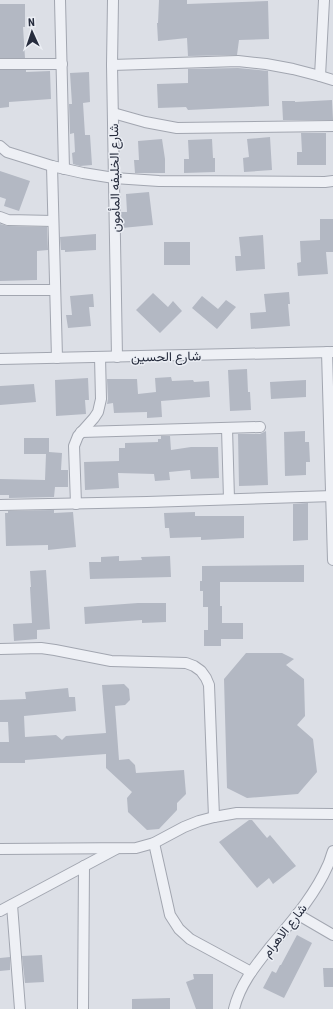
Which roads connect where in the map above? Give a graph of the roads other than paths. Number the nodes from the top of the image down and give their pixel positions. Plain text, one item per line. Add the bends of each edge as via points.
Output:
1 (60, 0) edge
2 (113, 0) edge
3 (324, 0) edge
4 (0, 64) edge
5 (62, 64) junction
6 (112, 65) junction
7 (320, 76) junction
8 (333, 80) edge
9 (113, 113) junction
10 (333, 126) edge
11 (0, 146) edge
12 (52, 166) junction
13 (64, 169) junction
14 (114, 178) junction
15 (333, 181) edge
16 (0, 217) edge
17 (53, 221) junction
18 (0, 290) edge
19 (55, 290) junction
20 (330, 352) edge
21 (117, 357) junction
22 (57, 358) junction
23 (100, 358) junction
24 (0, 360) edge
25 (260, 427) dead end
26 (227, 428) junction
27 (81, 432) junction
28 (332, 496) edge
29 (229, 499) junction
30 (76, 504) junction
31 (0, 505) edge
32 (333, 560) edge
33 (0, 649) edge
34 (333, 814) edge
35 (214, 817) junction
36 (154, 843) junction
37 (0, 848) edge
38 (118, 848) junction
39 (333, 851) edge
40 (84, 866) junction
41 (12, 904) junction
42 (0, 911) edge
43 (297, 914) junction
44 (333, 935) edge
45 (251, 972) junction
46 (20, 1009) edge
47 (83, 1009) edge
48 (234, 1009) edge

1 - 5 street
2 - 6 street, شارع الخليفه المأمون
3 - 7 street
4 - 5 street
5 - 13 street
6 - 7 street via 238,61 279,66
6 - 9 street, شارع الخليفه المأمون
7 - 8 street
9 - 10 street via 177,128
9 - 14 street, شارع الخليفه المأمون
11 - 12 street via 7,152
12 - 13 street
12 - 17 street
13 - 14 street
14 - 15 street via 159,181
14 - 21 street, شارع الخليفه المأمون
16 - 17 street via 8,220
17 - 19 street
18 - 19 street
19 - 22 street
20 - 21 street, شارع الحسين
20 - 28 street
21 - 23 street, شارع الحسين
22 - 23 street, شارع الحسين
22 - 24 street, شارع الحسين
23 - 27 street via 100,406 94,418
25 - 26 street
26 - 27 street
26 - 29 street
27 - 30 street via 75,441 74,451
28 - 29 street
28 - 32 street
29 - 30 street
30 - 31 street
33 - 35 street via 41,648 111,661 183,663 201,671 209,685
34 - 35 street via 237,814
35 - 36 street via 184,827
36 - 38 street via 136,848
36 - 45 street via 170,916 178,929 190,939
37 - 38 street
38 - 40 street
39 - 43 street, شارع الاهرام via 316,888
40 - 41 street
40 - 47 street
41 - 42 street
41 - 46 street
43 - 44 street
43 - 45 street, شارع الاهرام
45 - 48 street, شارع الاهرام

